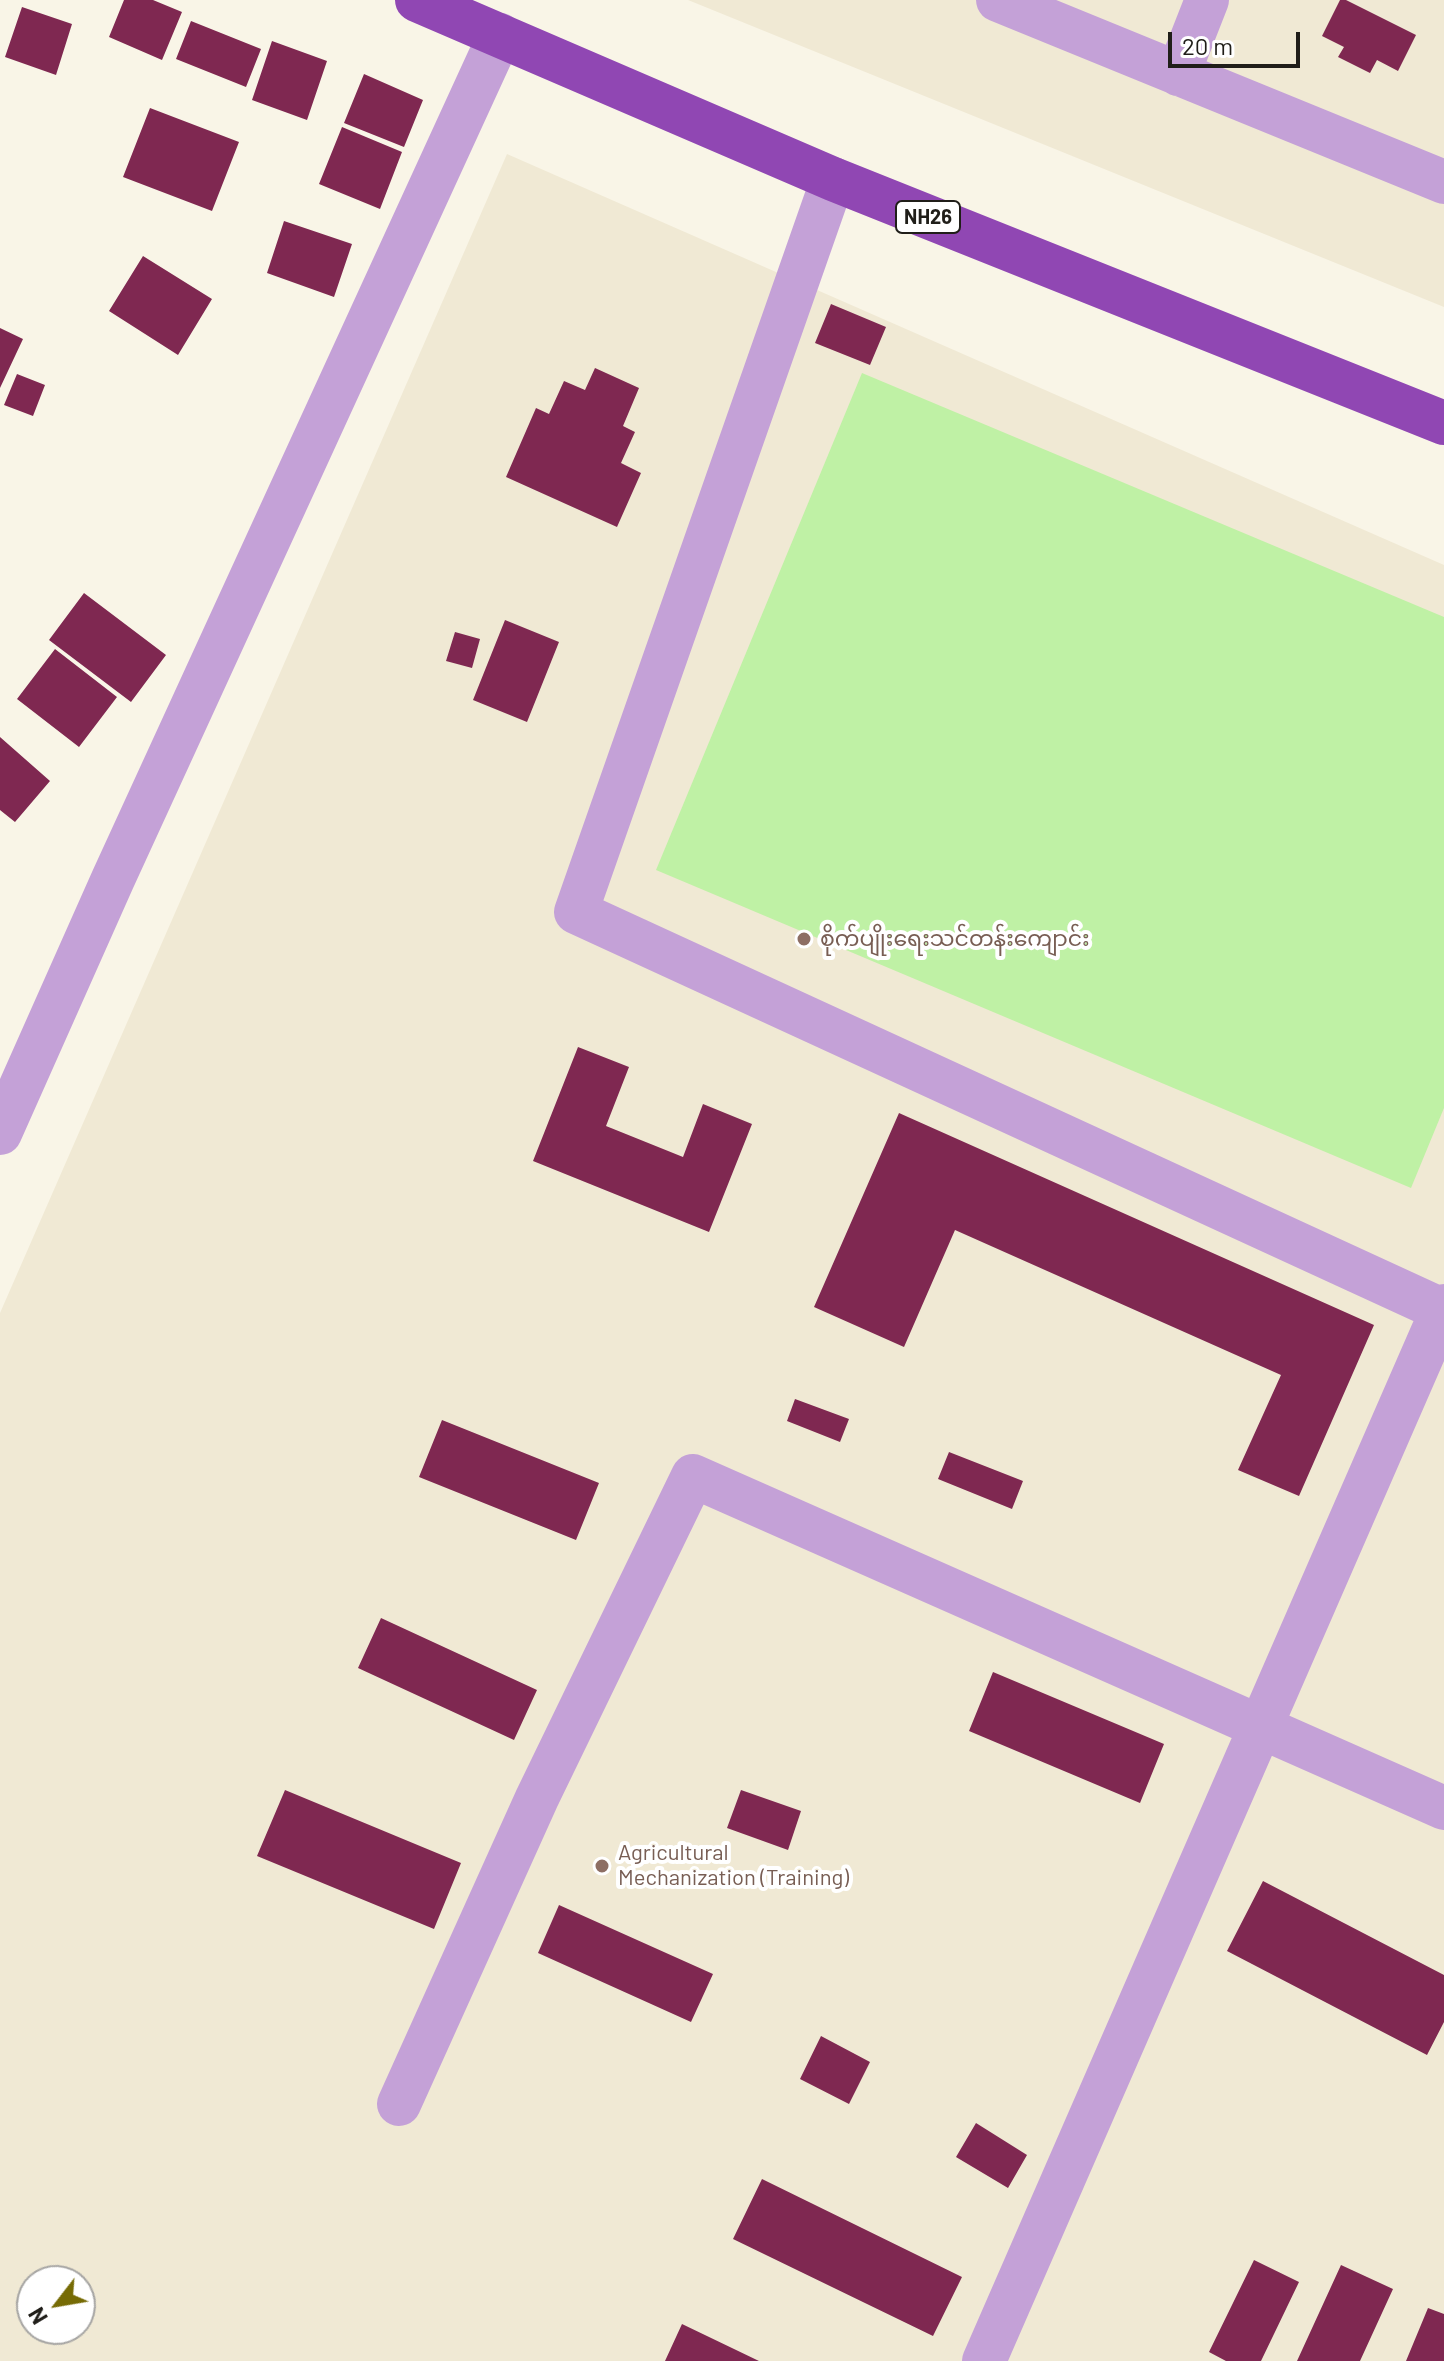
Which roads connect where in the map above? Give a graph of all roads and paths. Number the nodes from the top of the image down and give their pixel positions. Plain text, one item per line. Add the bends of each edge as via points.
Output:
1 (998, 0) edge
2 (1207, 0) edge
3 (422, 1) edge
4 (500, 35) junction
5 (1178, 74) junction
6 (833, 179) junction
7 (1444, 182) edge
8 (1444, 423) edge
9 (0, 1133) edge
10 (1443, 1308) edge
11 (1262, 1727) junction
12 (1444, 1808) edge
13 (399, 2104) dead end
14 (984, 2361) edge

1 - 5 street
2 - 5 street
3 - 4 highway, NH26
4 - 6 highway, NH26
4 - 9 street
5 - 7 street
6 - 8 highway, NH26
6 - 10 street via 576,912
10 - 11 street
11 - 12 street
11 - 13 street via 693,1476 537,1798
11 - 14 street

